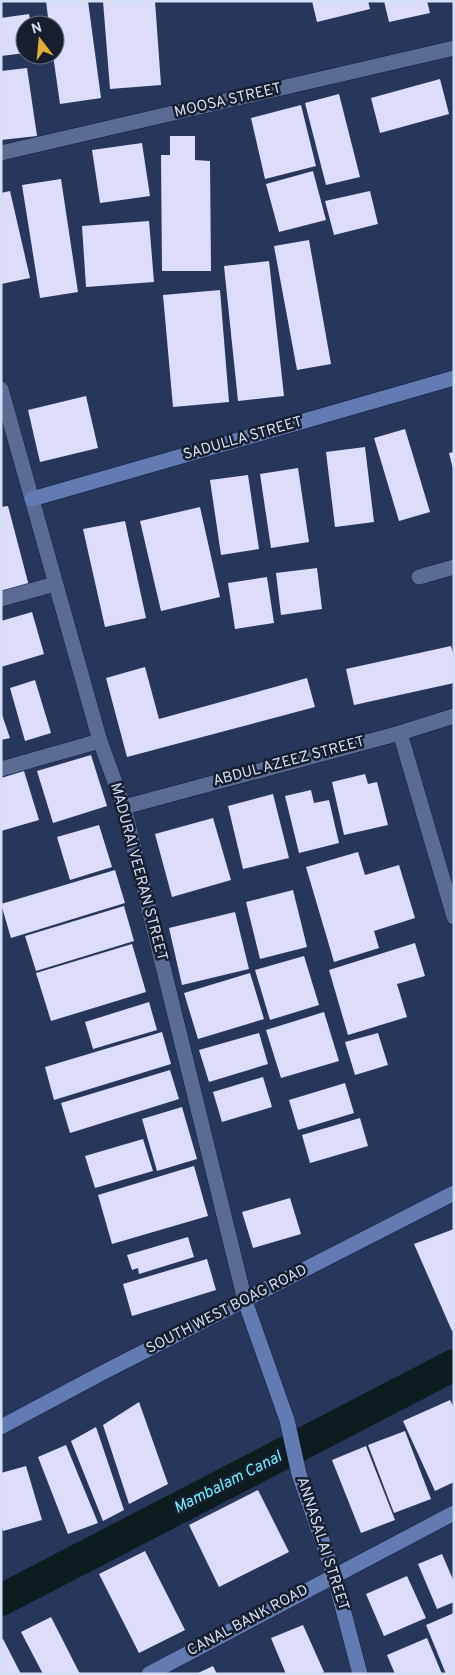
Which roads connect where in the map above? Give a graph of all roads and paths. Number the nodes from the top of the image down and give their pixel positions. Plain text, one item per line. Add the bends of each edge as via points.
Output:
1 (454, 48) edge
2 (1, 153) edge
3 (454, 378) edge
4 (1, 390) edge
5 (32, 500) junction
6 (454, 568) edge
7 (419, 577) dead end
8 (55, 584) junction
9 (1, 599) edge
10 (454, 716) edge
11 (400, 733) junction
12 (100, 741) junction
13 (1, 769) edge
14 (124, 807) junction
15 (454, 917) edge
16 (454, 1193) edge
17 (245, 1301) junction
18 (1, 1427) edge
19 (454, 1513) edge
20 (334, 1575) junction
21 (149, 1674) edge
22 (360, 1674) edge

1 - 2 street, MOOSA STREET
3 - 5 street, SADULLA STREET
4 - 5 street, MADURAI VEERAN STREET
5 - 8 street, MADURAI VEERAN STREET
6 - 7 street
8 - 9 street
8 - 12 street, MADURAI VEERAN STREET
10 - 11 street, ABDUL AZEEZ STREET
11 - 14 street, ABDUL AZEEZ STREET
11 - 15 street
12 - 13 street
12 - 14 street, MADURAI VEERAN STREET
14 - 17 street, MADURAI VEERAN STREET
16 - 17 street, SOUTH WEST BOAG ROAD
17 - 18 street, SOUTH WEST BOAG ROAD
17 - 20 street, ANNASALAI STREET via 287,1420 299,1474
19 - 20 street, CANAL BANK ROAD
20 - 21 street, CANAL BANK ROAD
20 - 22 street, ANNASALAI STREET

